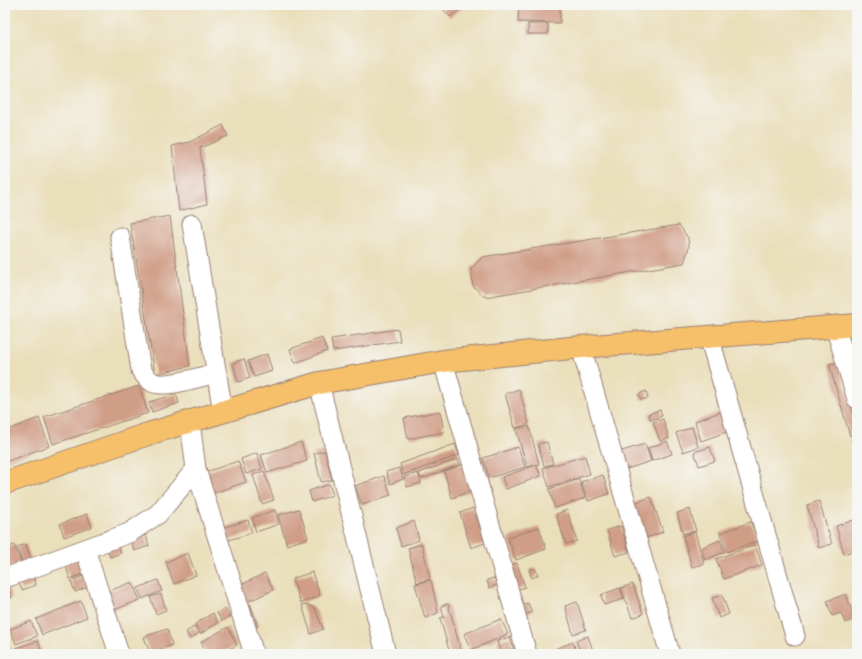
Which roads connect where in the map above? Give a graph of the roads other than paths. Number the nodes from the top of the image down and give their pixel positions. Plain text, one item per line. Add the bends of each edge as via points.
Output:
1 (192, 224) dead end
2 (120, 237) dead end
3 (857, 325) edge
4 (835, 326) junction
5 (709, 336) junction
6 (581, 347) junction
7 (443, 361) junction
8 (217, 373) junction
9 (319, 383) junction
10 (857, 399) edge
11 (223, 412) junction
12 (190, 422) junction
13 (196, 469) junction
14 (5, 483) edge
15 (85, 549) junction
16 (5, 578) edge
17 (795, 636) dead end
18 (119, 654) edge
19 (254, 654) edge
20 (386, 654) edge
21 (527, 654) edge
22 (670, 654) edge

1 - 8 street
2 - 8 street via 142,370 146,377 153,383 168,384
3 - 4 main road
4 - 5 main road
4 - 10 street
5 - 6 main road
5 - 17 street
6 - 7 main road
6 - 22 street
7 - 9 main road
7 - 21 street
8 - 11 street
9 - 11 main road
9 - 20 street
11 - 12 main road
12 - 13 street
12 - 14 main road
13 - 15 street via 150,521 129,533
13 - 19 street
15 - 16 street
15 - 18 street

